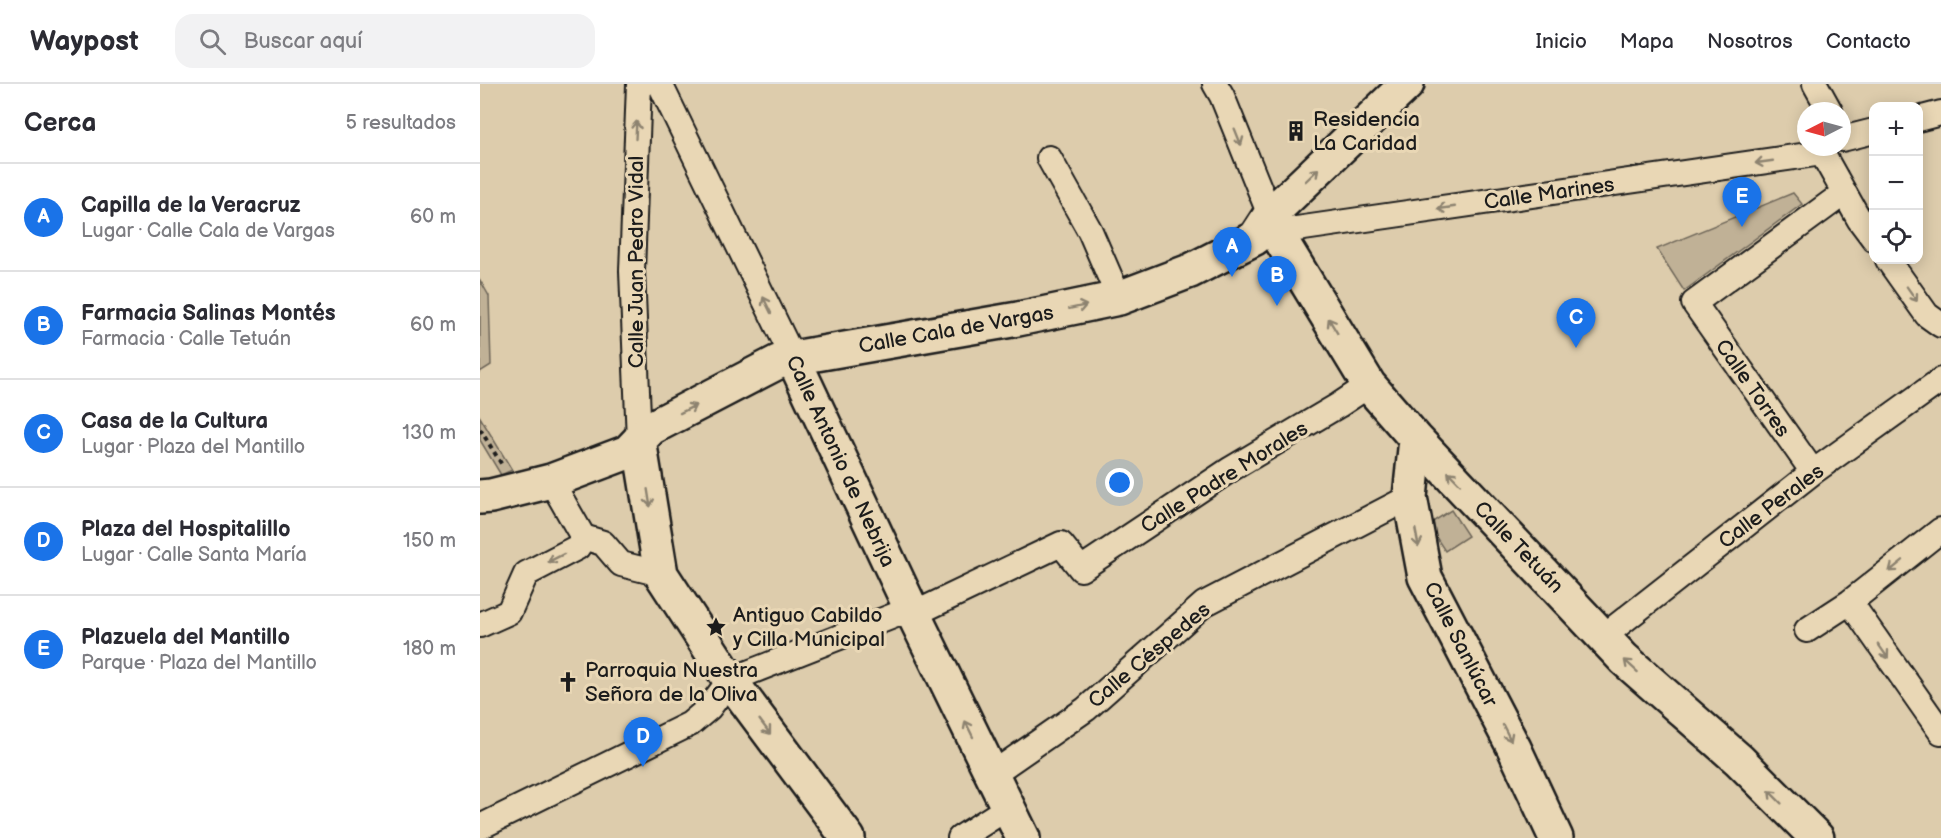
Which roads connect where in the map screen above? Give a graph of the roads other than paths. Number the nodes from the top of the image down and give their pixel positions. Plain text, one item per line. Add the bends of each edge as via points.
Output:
1 (639, 84) edge
2 (660, 84) edge
3 (1407, 84) edge
4 (1815, 84) edge
5 (1220, 88) edge
6 (1825, 102) edge
7 (1941, 113) edge
8 (1923, 118) edge
9 (1869, 132) edge
10 (1851, 137) edge
11 (1797, 153) edge
12 (1826, 156) edge
13 (1049, 158) dead end
14 (1844, 193) junction
15 (1273, 224) junction
16 (1869, 231) edge
17 (1891, 264) edge
18 (1119, 298) junction
19 (1941, 325) edge
20 (793, 357) junction
21 (1941, 380) edge
22 (1369, 385) junction
23 (1416, 439) junction
24 (639, 440) junction
25 (1813, 472) junction
26 (551, 481) junction
27 (496, 494) edge
28 (1410, 497) junction
29 (1941, 530) edge
30 (584, 537) junction
31 (661, 574) junction
32 (1850, 602) junction
33 (912, 612) junction
34 (480, 624) edge
35 (1807, 630) dead end
36 (1604, 636) junction
37 (730, 680) junction
38 (1941, 732) edge
39 (991, 776) junction
40 (1007, 808) junction
41 (480, 827) edge
42 (848, 838) edge
43 (960, 838) edge
44 (1023, 838) edge
45 (1556, 838) edge
46 (1817, 838) edge

24 -> 1 street, Calle Juan Pedro Vidal via 632,271
20 -> 2 street, Calle Antonio de Nebrija
15 -> 3 street, Calle Cala de Vargas
4 - 6 street
5 -> 15 street
7 - 8 street
9 - 10 street
11 -> 15 street, Calle Marines
12 - 14 street
13 - 18 street via 1090,231
14 - 16 street
14 - 25 street, Calle Torres via 1694,303
15 - 18 street, Calle Cala de Vargas via 1255,238 1190,271
22 -> 15 street, Calle Tetuán
17 -> 19 street via 1927,315
20 -> 18 street, Calle Cala de Vargas
24 -> 20 street, Calle Cala de Vargas via 651,428
20 - 33 street, Calle Antonio de Nebrija
21 - 25 street, Calle Perales
22 - 23 street, Calle Tetuán
22 - 33 street, Calle Padre Morales via 1231,469 1081,569 1061,544
23 - 28 street, Calle Sanlúcar
36 -> 23 street, Calle Tetuán
24 - 26 street, Calle Cala de Vargas via 627,452
24 -> 31 street
25 - 36 street, Calle Perales
26 - 27 street, Calle Cala de Vargas
26 - 30 street
28 - 39 street, Calle Céspedes via 1204,604 1086,709
28 -> 45 street, Calle Sanlúcar via 1425,577
29 -> 32 street
30 - 31 street via 603,543 621,564
30 -> 34 street via 578,547 526,574 509,612
31 - 37 street
32 - 35 street
32 -> 38 street
33 - 37 street
39 -> 33 street, Calle Antonio de Nebrija
46 -> 36 street, Calle Tetuán
37 - 41 street via 709,708 690,724
37 -> 42 street
39 - 40 street, Calle Antonio de Nebrija
40 - 43 street
40 - 44 street, Calle Antonio de Nebrija

